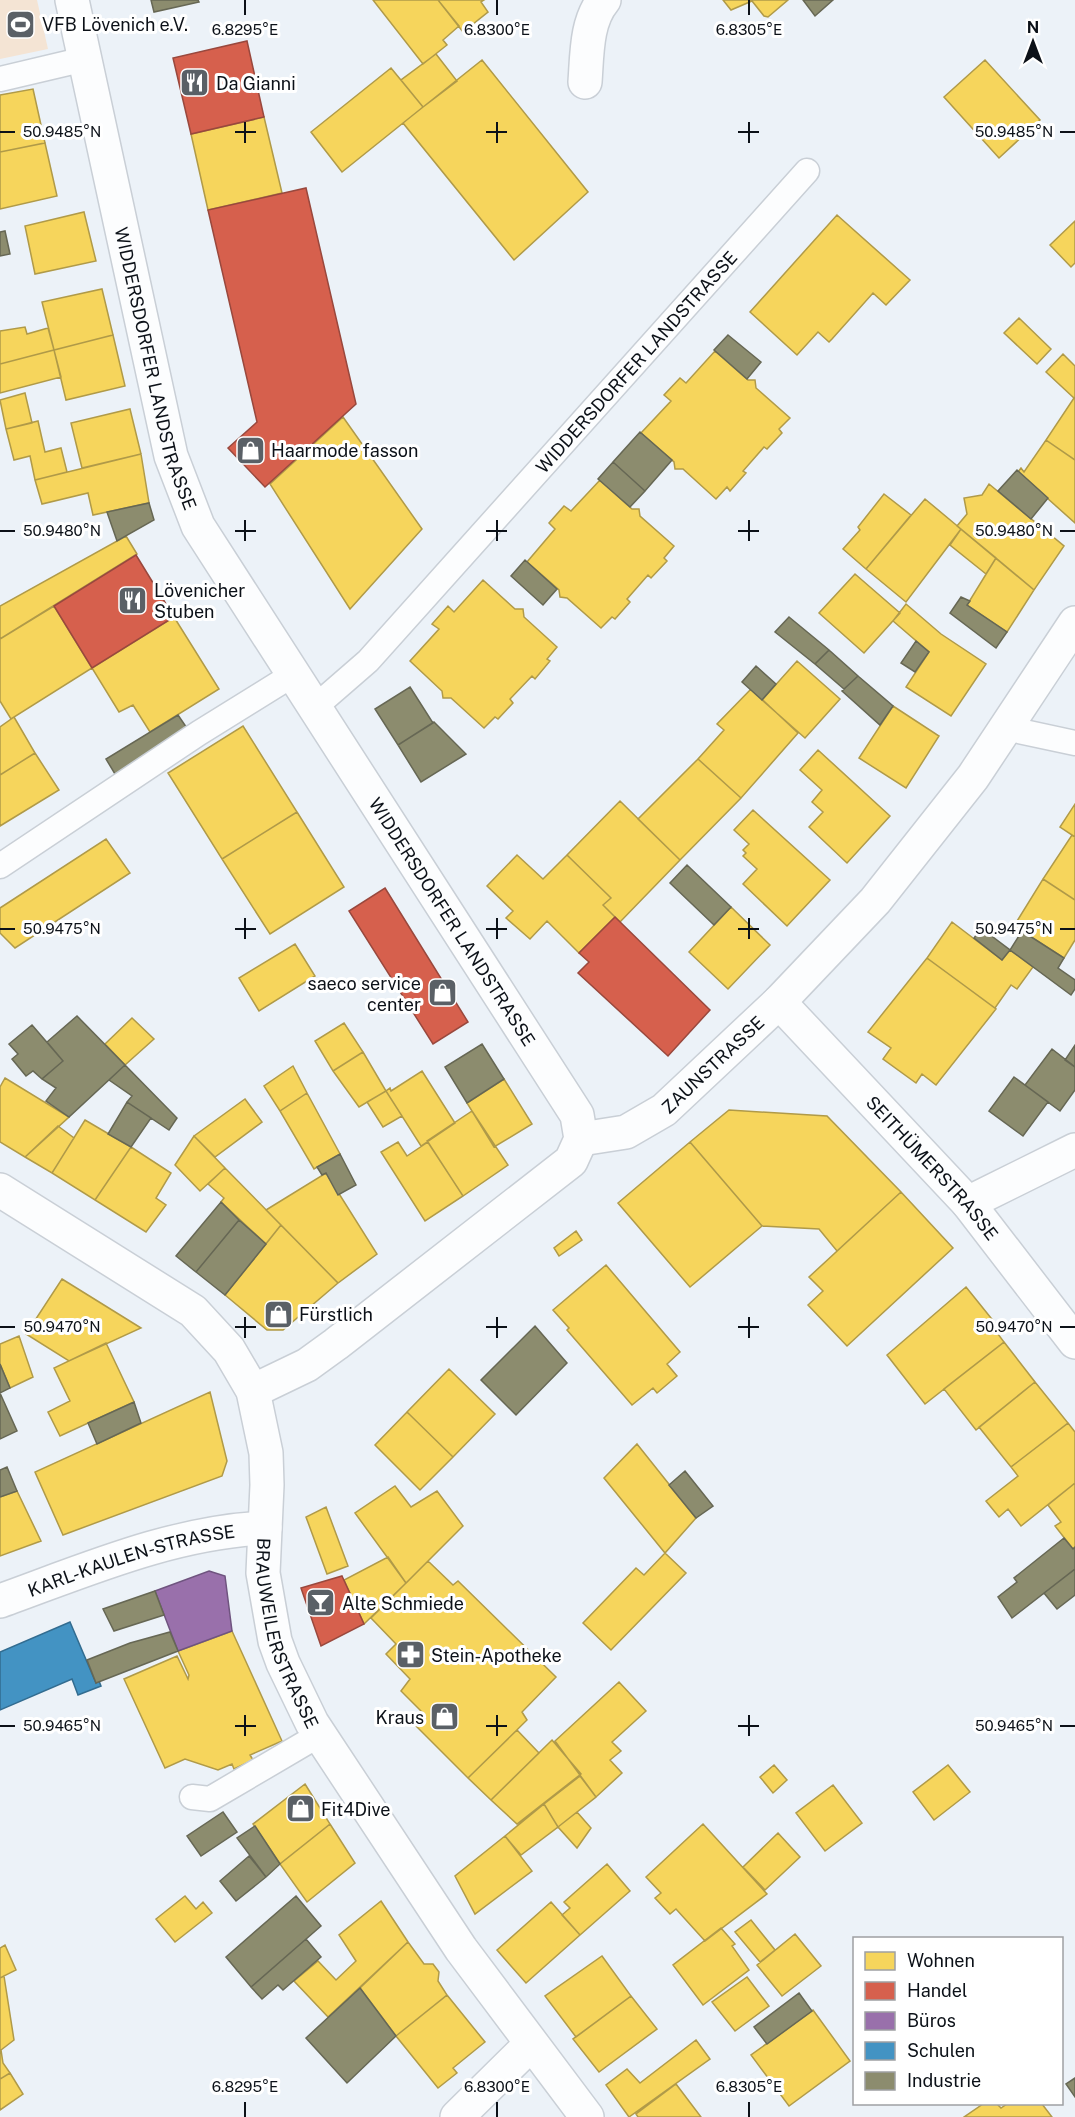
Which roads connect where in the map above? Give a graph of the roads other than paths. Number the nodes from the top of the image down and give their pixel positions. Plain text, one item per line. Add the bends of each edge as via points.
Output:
1 (72, 0) edge
2 (604, 0) edge
3 (85, 59) junction
4 (0, 79) edge
5 (585, 82) dead end
6 (807, 171) dead end
7 (1075, 623) edge
8 (294, 674) junction
9 (315, 707) junction
10 (1005, 728) junction
11 (1075, 743) edge
12 (0, 866) edge
13 (779, 1002) junction
14 (581, 1139) junction
15 (1075, 1150) edge
16 (0, 1190) edge
17 (968, 1203) junction
18 (1075, 1342) edge
19 (253, 1391) junction
20 (265, 1528) junction
21 (0, 1601) edge
22 (319, 1735) junction
23 (192, 1797) dead end
24 (531, 2044) junction
25 (457, 2117) edge
26 (587, 2117) edge

1 - 3 street, WIDDERSDORFER LANDSTRASSE
2 - 5 street via 598,7 587,45
3 - 4 lane
3 - 8 street, WIDDERSDORFER LANDSTRASSE via 171,456 198,526
6 - 9 lane, WIDDERSDORFER LANDSTRASSE via 368,661
7 - 10 street, ZAUNSTRASSE
8 - 9 street, WIDDERSDORFER LANDSTRASSE
8 - 12 lane
9 - 14 street, WIDDERSDORFER LANDSTRASSE via 578,1115
10 - 11 lane
10 - 13 street, ZAUNSTRASSE via 973,777 875,901
13 - 14 street, ZAUNSTRASSE via 663,1110 626,1132
13 - 17 street, SEITHÜMERSTRASSE
14 - 19 street via 571,1161 336,1344 307,1365
15 - 17 street
16 - 19 street, BRAUWEILERSTRASSE via 193,1311 229,1350
17 - 18 street, SEITHÜMERSTRASSE
19 - 20 street, BRAUWEILERSTRASSE via 266,1453
20 - 21 street, KARL-KAULEN-STRASSE via 178,1539
20 - 22 street, BRAUWEILERSTRASSE via 263,1573 275,1641
22 - 23 lane via 210,1799
22 - 24 street, BRAUWEILERSTRASSE via 461,1949
24 - 25 street
24 - 26 street, BRAUWEILERSTRASSE

